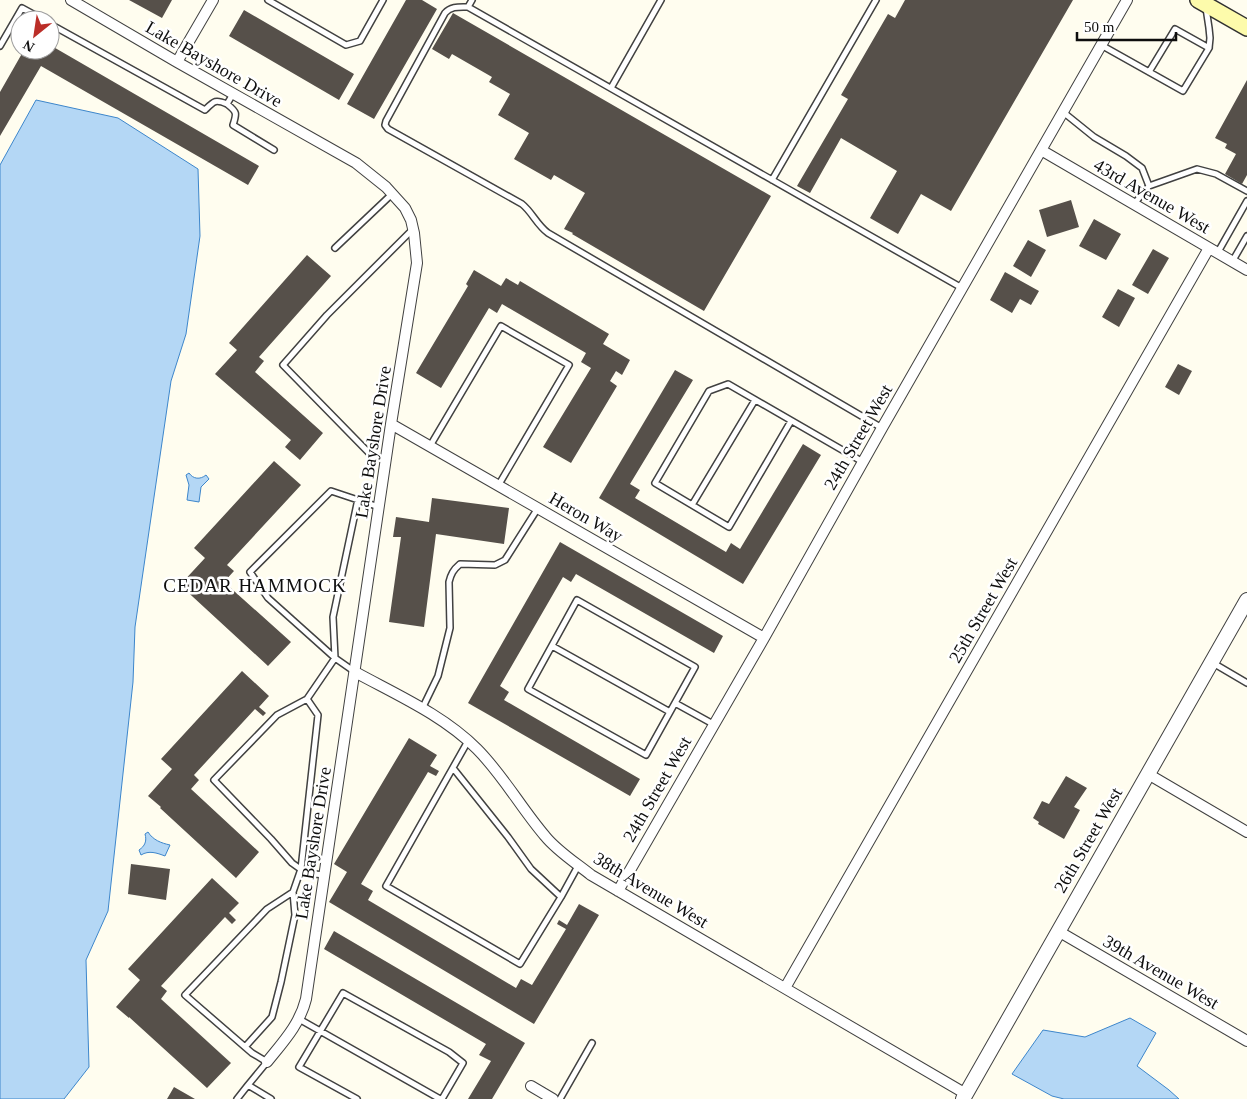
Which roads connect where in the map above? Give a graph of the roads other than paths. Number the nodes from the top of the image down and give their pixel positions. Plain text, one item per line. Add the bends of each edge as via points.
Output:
1 (71, 0) edge
2 (212, 0) edge
3 (268, 0) edge
4 (383, 0) edge
5 (472, 0) edge
6 (661, 0) edge
7 (876, 0) edge
8 (1127, 0) edge
9 (1202, 2) edge
10 (468, 7) junction
11 (1247, 28) edge
12 (10, 29) edge
13 (60, 30) edge
14 (1101, 45) junction
15 (0, 46) edge
16 (1208, 48) junction
17 (177, 62) junction
18 (1149, 72) junction
19 (611, 88) junction
20 (233, 94) junction
21 (227, 104) junction
22 (1063, 112) junction
23 (274, 150) dead end
24 (1041, 150) junction
25 (772, 180) junction
26 (1149, 186) junction
27 (1247, 191) edge
28 (392, 194) junction
29 (1247, 201) edge
30 (1134, 204) junction
31 (413, 229) junction
32 (1247, 236) edge
33 (335, 248) dead end
34 (1213, 251) junction
35 (1232, 262) junction
36 (1247, 270) edge
37 (962, 289) junction
38 (755, 400) junction
39 (791, 421) junction
40 (391, 424) junction
41 (882, 428) junction
42 (430, 446) junction
43 (386, 460) junction
44 (863, 462) junction
45 (498, 486) junction
46 (358, 500) junction
47 (692, 505) junction
48 (379, 507) junction
49 (538, 508) junction
50 (1247, 600) edge
51 (764, 638) junction
52 (552, 646) junction
53 (335, 658) junction
54 (1212, 662) junction
55 (355, 672) junction
56 (1247, 683) edge
57 (307, 699) junction
58 (675, 703) junction
59 (422, 709) junction
60 (670, 712) junction
61 (713, 724) junction
62 (468, 741) junction
63 (453, 768) junction
64 (1148, 774) junction
65 (1247, 832) edge
66 (579, 865) junction
67 (301, 869) junction
68 (325, 875) junction
69 (618, 891) junction
70 (294, 892) junction
71 (562, 897) junction
72 (1058, 931) junction
73 (786, 988) junction
74 (300, 1018) junction
75 (320, 1030) junction
76 (1247, 1041) edge
77 (592, 1043) dead end
78 (245, 1047) junction
79 (267, 1062) junction
80 (248, 1085) junction
81 (531, 1086) dead end
82 (964, 1096) edge
83 (236, 1099) edge
84 (271, 1099) edge
85 (357, 1099) edge
86 (441, 1099) edge
87 (553, 1099) edge
88 (560, 1099) edge

1 - 17 street, Lake Bayshore Drive
2 - 17 street
3 - 4 lane via 346,45 360,41
5 - 10 lane
6 - 19 lane
7 - 25 lane
8 - 14 street, 24th Street West
9 - 11 main road
9 - 16 lane via 1210,28
10 - 19 lane
10 - 41 lane via 453,7 445,13 386,121 388,129 522,204 548,233
12 - 15 lane
13 - 21 lane via 205,110 219,100
14 - 18 lane
14 - 22 street, 24th Street West
16 - 18 lane via 1175,29
16 - 18 lane via 1183,91
17 - 20 street, Lake Bayshore Drive
19 - 25 lane
20 - 21 lane
20 - 28 street, Lake Bayshore Drive via 356,163
21 - 23 lane via 235,111 233,126
22 - 24 street, 24th Street West
22 - 26 lane via 1142,168
24 - 30 street, 43rd Avenue West
24 - 37 street, 24th Street West
25 - 37 lane
26 - 27 lane via 1197,169 1216,174
26 - 30 lane
28 - 31 street, Lake Bayshore Drive via 405,208
28 - 33 lane
29 - 34 lane
30 - 34 street, 43rd Avenue West
31 - 40 street, Lake Bayshore Drive via 417,263
31 - 43 lane via 283,365 370,454
32 - 35 lane
34 - 35 street, 43rd Avenue West
34 - 73 street, 25th Street West
35 - 36 street, 43rd Avenue West
37 - 41 street, 24th Street West
38 - 39 lane
38 - 47 lane
38 - 47 lane via 728,384 709,390 655,483
39 - 44 lane
39 - 47 lane via 728,527
40 - 42 street, Heron Way
40 - 43 street, Lake Bayshore Drive
41 - 44 street, 24th Street West
42 - 45 street, Heron Way
42 - 45 lane via 501,326 569,365
43 - 48 street, Lake Bayshore Drive
44 - 51 street, 24th Street West
45 - 49 street, Heron Way
46 - 48 lane
46 - 53 lane via 333,617
46 - 53 lane via 332,491 250,572 268,598
48 - 55 street, Lake Bayshore Drive
49 - 51 street, Heron Way
49 - 59 lane via 505,560 495,565 460,564 454,569 449,582 450,628 438,676
50 - 54 street, 26th Street West
51 - 61 street, 24th Street West
52 - 58 lane via 577,600 695,667
52 - 60 lane
52 - 60 lane via 528,689 646,755
53 - 55 lane
53 - 57 lane
54 - 56 lane
54 - 64 street, 26th Street West
55 - 59 street, 38th Avenue West
55 - 68 street, Lake Bayshore Drive
57 - 67 lane via 318,715
57 - 67 lane via 278,715 214,780
58 - 60 lane
58 - 61 lane
59 - 62 street, 38th Avenue West
61 - 69 street, 24th Street West
62 - 63 lane
62 - 66 street, 38th Avenue West via 496,771 546,838
63 - 71 lane via 530,870
63 - 71 lane via 386,886 520,964
64 - 65 street
64 - 72 street, 26th Street West
66 - 69 street, 38th Avenue West
66 - 71 lane
67 - 68 lane
67 - 70 lane
68 - 74 street, Lake Bayshore Drive via 306,999
69 - 73 street, 38th Avenue West
70 - 78 lane via 295,915 272,1017
70 - 78 lane via 267,909 185,996
72 - 76 street, 39th Avenue West
72 - 82 street, 26th Street West
73 - 82 street, 38th Avenue West
74 - 75 lane
74 - 79 street, Lake Bayshore Drive
75 - 85 lane via 299,1067
75 - 86 lane
75 - 86 lane via 343,993 449,1052 463,1064
77 - 88 lane
78 - 79 lane
79 - 80 lane
80 - 83 lane
80 - 84 lane
81 - 87 street

